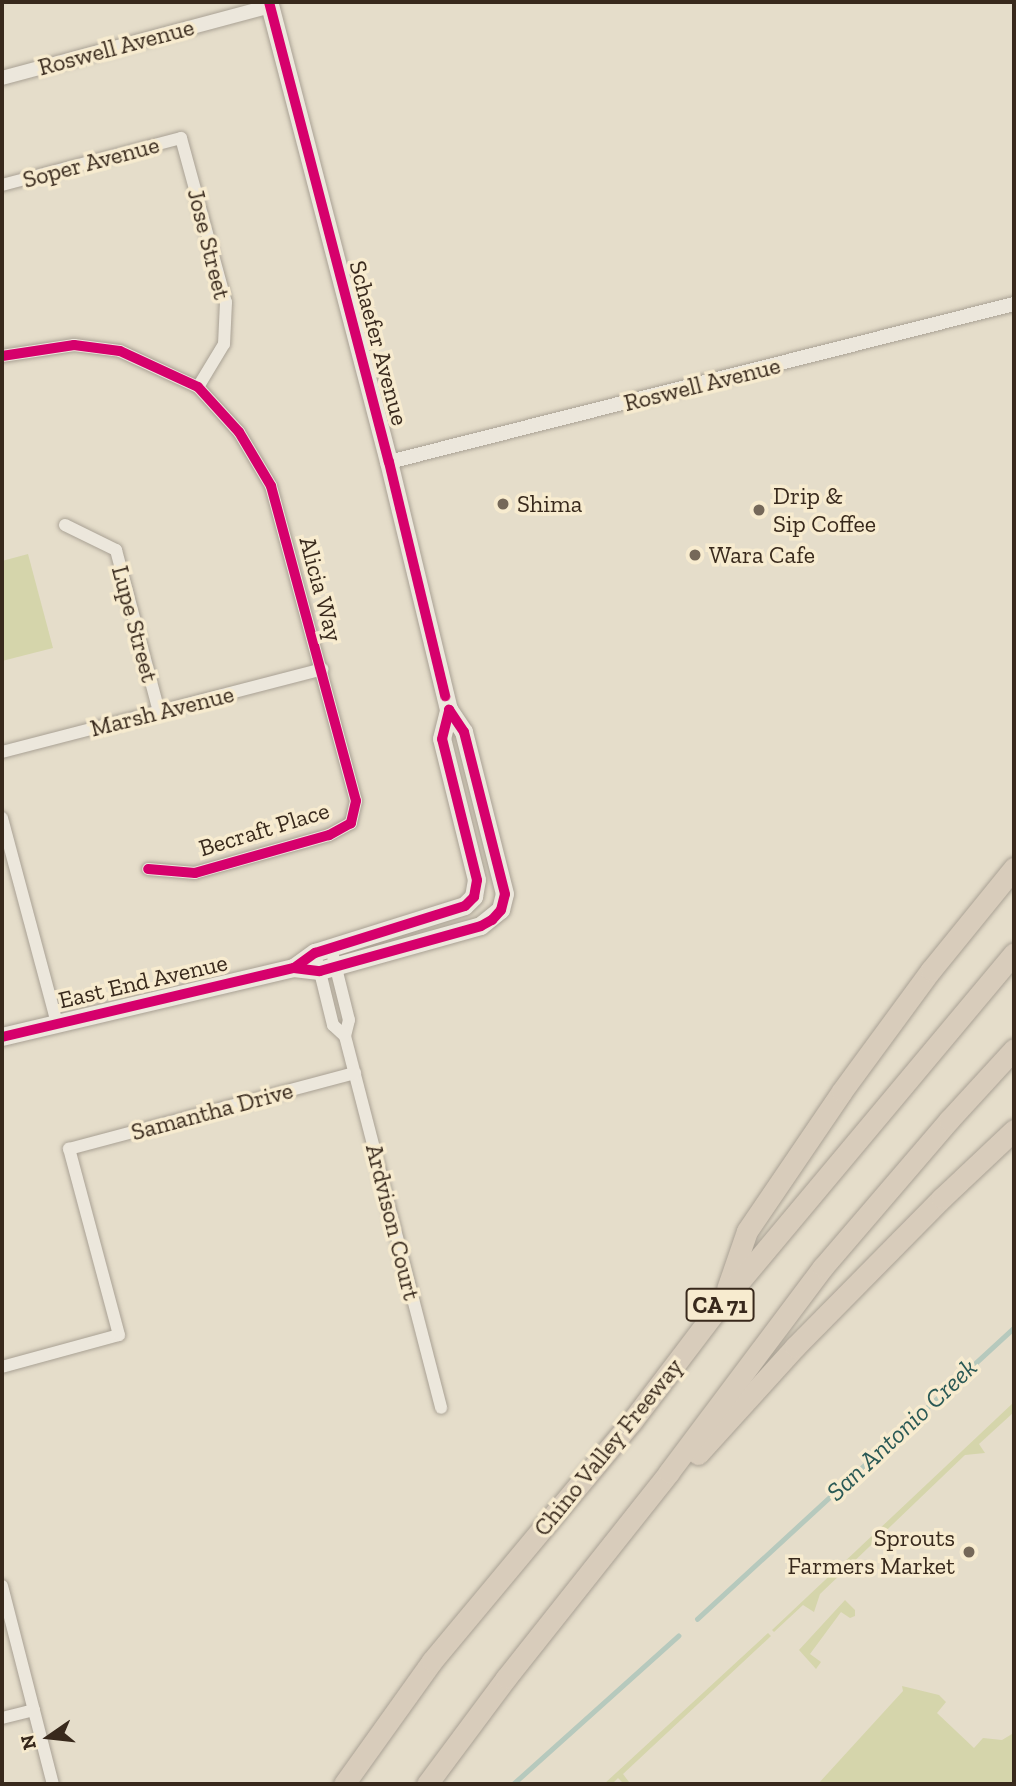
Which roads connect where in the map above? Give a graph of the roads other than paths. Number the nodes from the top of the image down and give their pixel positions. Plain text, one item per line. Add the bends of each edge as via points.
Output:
1 (269, 4) edge
2 (2, 78) edge
3 (181, 138) joint
4 (2, 186) edge
5 (1014, 304) edge
6 (2, 356) edge
7 (198, 387) junction
8 (389, 462) junction
9 (65, 525) dead end
10 (322, 669) junction
11 (449, 710) junction
12 (159, 712) junction
13 (2, 752) edge
14 (2, 818) edge
15 (351, 823) joint
16 (1014, 868) edge
17 (148, 869) dead end
18 (474, 897) joint
19 (492, 920) joint
20 (323, 951) junction
21 (1014, 953) edge
22 (294, 968) junction
23 (328, 969) junction
24 (57, 1023) junction
25 (2, 1037) edge
26 (1014, 1049) edge
27 (355, 1073) junction
28 (1014, 1130) edge
29 (724, 1300) junction
30 (2, 1367) edge
31 (441, 1408) dead end
32 (669, 1472) junction
33 (2, 1586) edge
34 (34, 1710) junction
35 (2, 1718) edge
36 (53, 1784) edge
37 (344, 1784) edge
38 (427, 1784) edge

1 - 2 street, Roswell Avenue
1 - 8 main road, Schaefer Avenue
3 - 4 street, Soper Avenue
3 - 7 street, Jose Street via 226,302 224,344
5 - 8 street, Roswell Avenue
6 - 7 street via 74,345 120,351
7 - 10 street, Alicia Way via 239,432 271,486
8 - 11 main road, Schaefer Avenue
9 - 12 street, Lupe Street via 116,550
10 - 12 street, Marsh Avenue
10 - 15 street, Alicia Way via 356,801
11 - 18 main road, Schaefer Avenue via 442,739 477,880
11 - 19 main road, Schaefer Avenue via 464,732 505,894 501,910
12 - 13 street, Marsh Avenue
14 - 24 street
15 - 17 street, Becraft Place via 329,835 195,873
16 - 29 highway via 867,1055 747,1231
18 - 20 main road, East End Avenue via 466,906
19 - 23 main road, East End Avenue
20 - 22 main road, East End Avenue
20 - 23 street, Ardvison Court
21 - 29 highway, Chino Valley Freeway / CA 71
22 - 23 main road, East End Avenue
22 - 24 main road, East End Avenue
23 - 27 street, Ardvison Court via 333,1025 345,1036
24 - 25 main road, East End Avenue
26 - 32 highway, CA 71 via 823,1267
27 - 30 street, Samantha Drive via 69,1149 119,1335
27 - 31 street, Ardvison Court
28 - 32 highway via 795,1347 699,1454
29 - 37 highway, Chino Valley Freeway / CA 71 via 632,1421 432,1661
32 - 38 highway, CA 71
33 - 34 street
34 - 35 street
34 - 36 street

